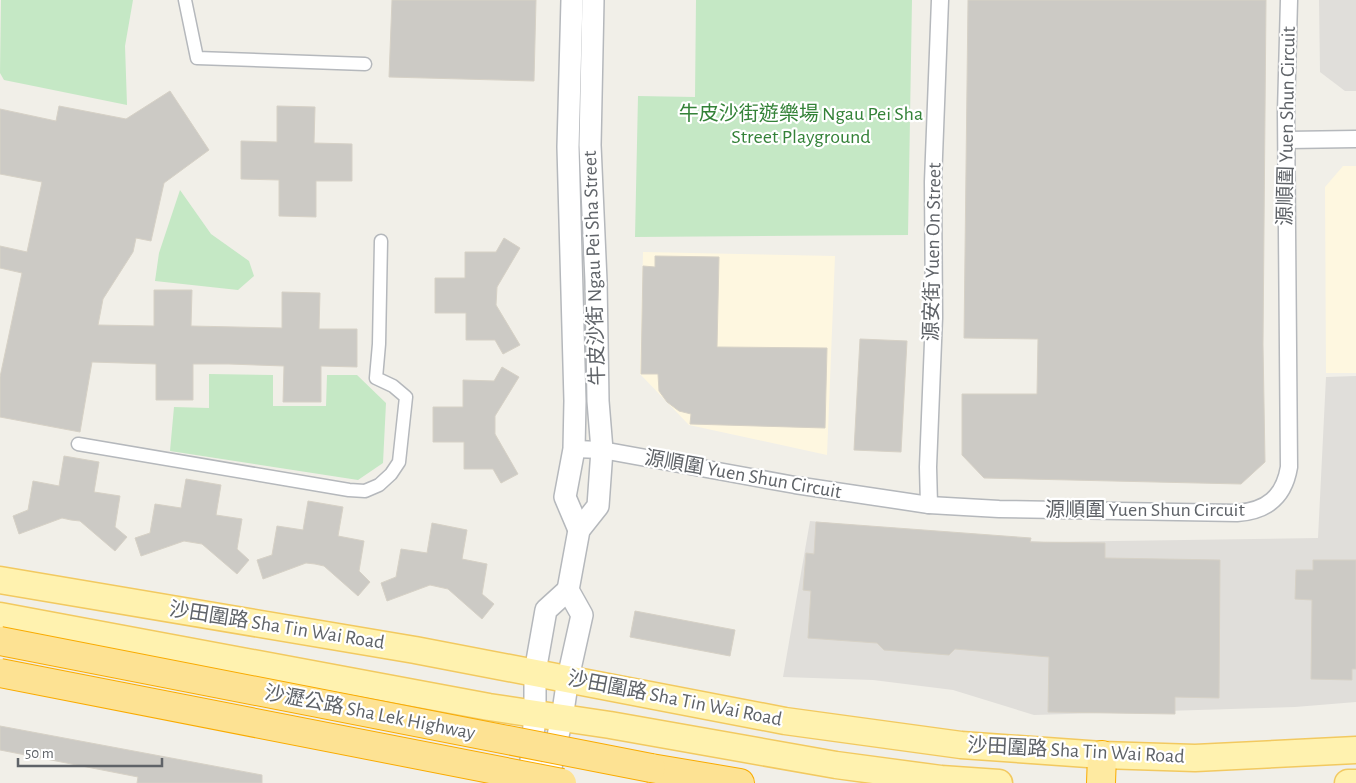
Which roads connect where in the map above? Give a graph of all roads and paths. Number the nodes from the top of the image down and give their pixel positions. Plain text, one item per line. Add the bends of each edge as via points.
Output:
1 (185, 0) edge
2 (572, 0) edge
3 (593, 0) edge
4 (940, 0) edge
5 (1289, 0) edge
6 (365, 64) dead end
7 (1356, 139) edge
8 (1287, 140) junction
9 (381, 241) dead end
10 (78, 444) dead end
11 (574, 448) junction
12 (602, 450) junction
13 (929, 505) junction
14 (579, 530) junction
15 (0, 580) edge
16 (568, 590) junction
17 (0, 616) edge
18 (0, 641) edge
19 (535, 672) junction
20 (0, 673) edge
21 (568, 678) junction
22 (535, 714) junction
23 (562, 718) junction
24 (1356, 750) edge
25 (1102, 755) junction
26 (532, 783) edge
27 (544, 783) edge
28 (562, 783) edge
29 (740, 783) edge
30 (999, 783) edge
31 (1101, 783) edge
32 (1348, 783) edge
33 (1356, 783) edge

1 - 6 street via 197,58
2 - 11 street, 牛皮沙街 Ngau Pei Sha Street via 568,147
3 - 12 street, 牛皮沙街 Ngau Pei Sha Street via 590,145
4 - 13 street, 源安街 Yuen On Street via 933,182 934,317
5 - 8 street, 源順圍 Yuen Shun Circuit
7 - 8 street
8 - 13 street, 源順圍 Yuen Shun Circuit via 1289,467 1287,482 1277,496 1264,507 1237,513
9 - 10 street via 376,378 406,397 399,462 379,485 365,491 349,490
11 - 12 street, 源順圍 Yuen Shun Circuit
11 - 14 street, 牛皮沙街 Ngau Pei Sha Street via 565,497
12 - 13 street, 源順圍 Yuen Shun Circuit via 795,485
12 - 14 street, 牛皮沙街 Ngau Pei Sha Street via 598,506
14 - 16 street, 牛皮沙街 Ngau Pei Sha Street
15 - 19 main road, 沙田圍路 Sha Tin Wai Road
16 - 19 street via 546,610
16 - 21 street via 582,615
17 - 22 main road, 沙田圍路 Sha Tin Wai Road
18 - 29 highway, 沙瀝公路 Sha Lek Highway, bridge
19 - 21 main road, 沙田圍路 Sha Tin Wai Road
19 - 22 street
20 - 28 highway, 沙瀝公路 Sha Lek Highway, bridge
21 - 23 street
21 - 25 main road, 沙田圍路 Sha Tin Wai Road via 830,728 961,745
22 - 23 main road, 沙田圍路 Sha Tin Wai Road
22 - 26 street
23 - 27 street via 549,776
23 - 30 main road, 沙田圍路 Sha Tin Wai Road via 836,765
24 - 25 main road, 沙田圍路 Sha Tin Wai Road via 1195,758
25 - 31 highway
32 - 33 main road

